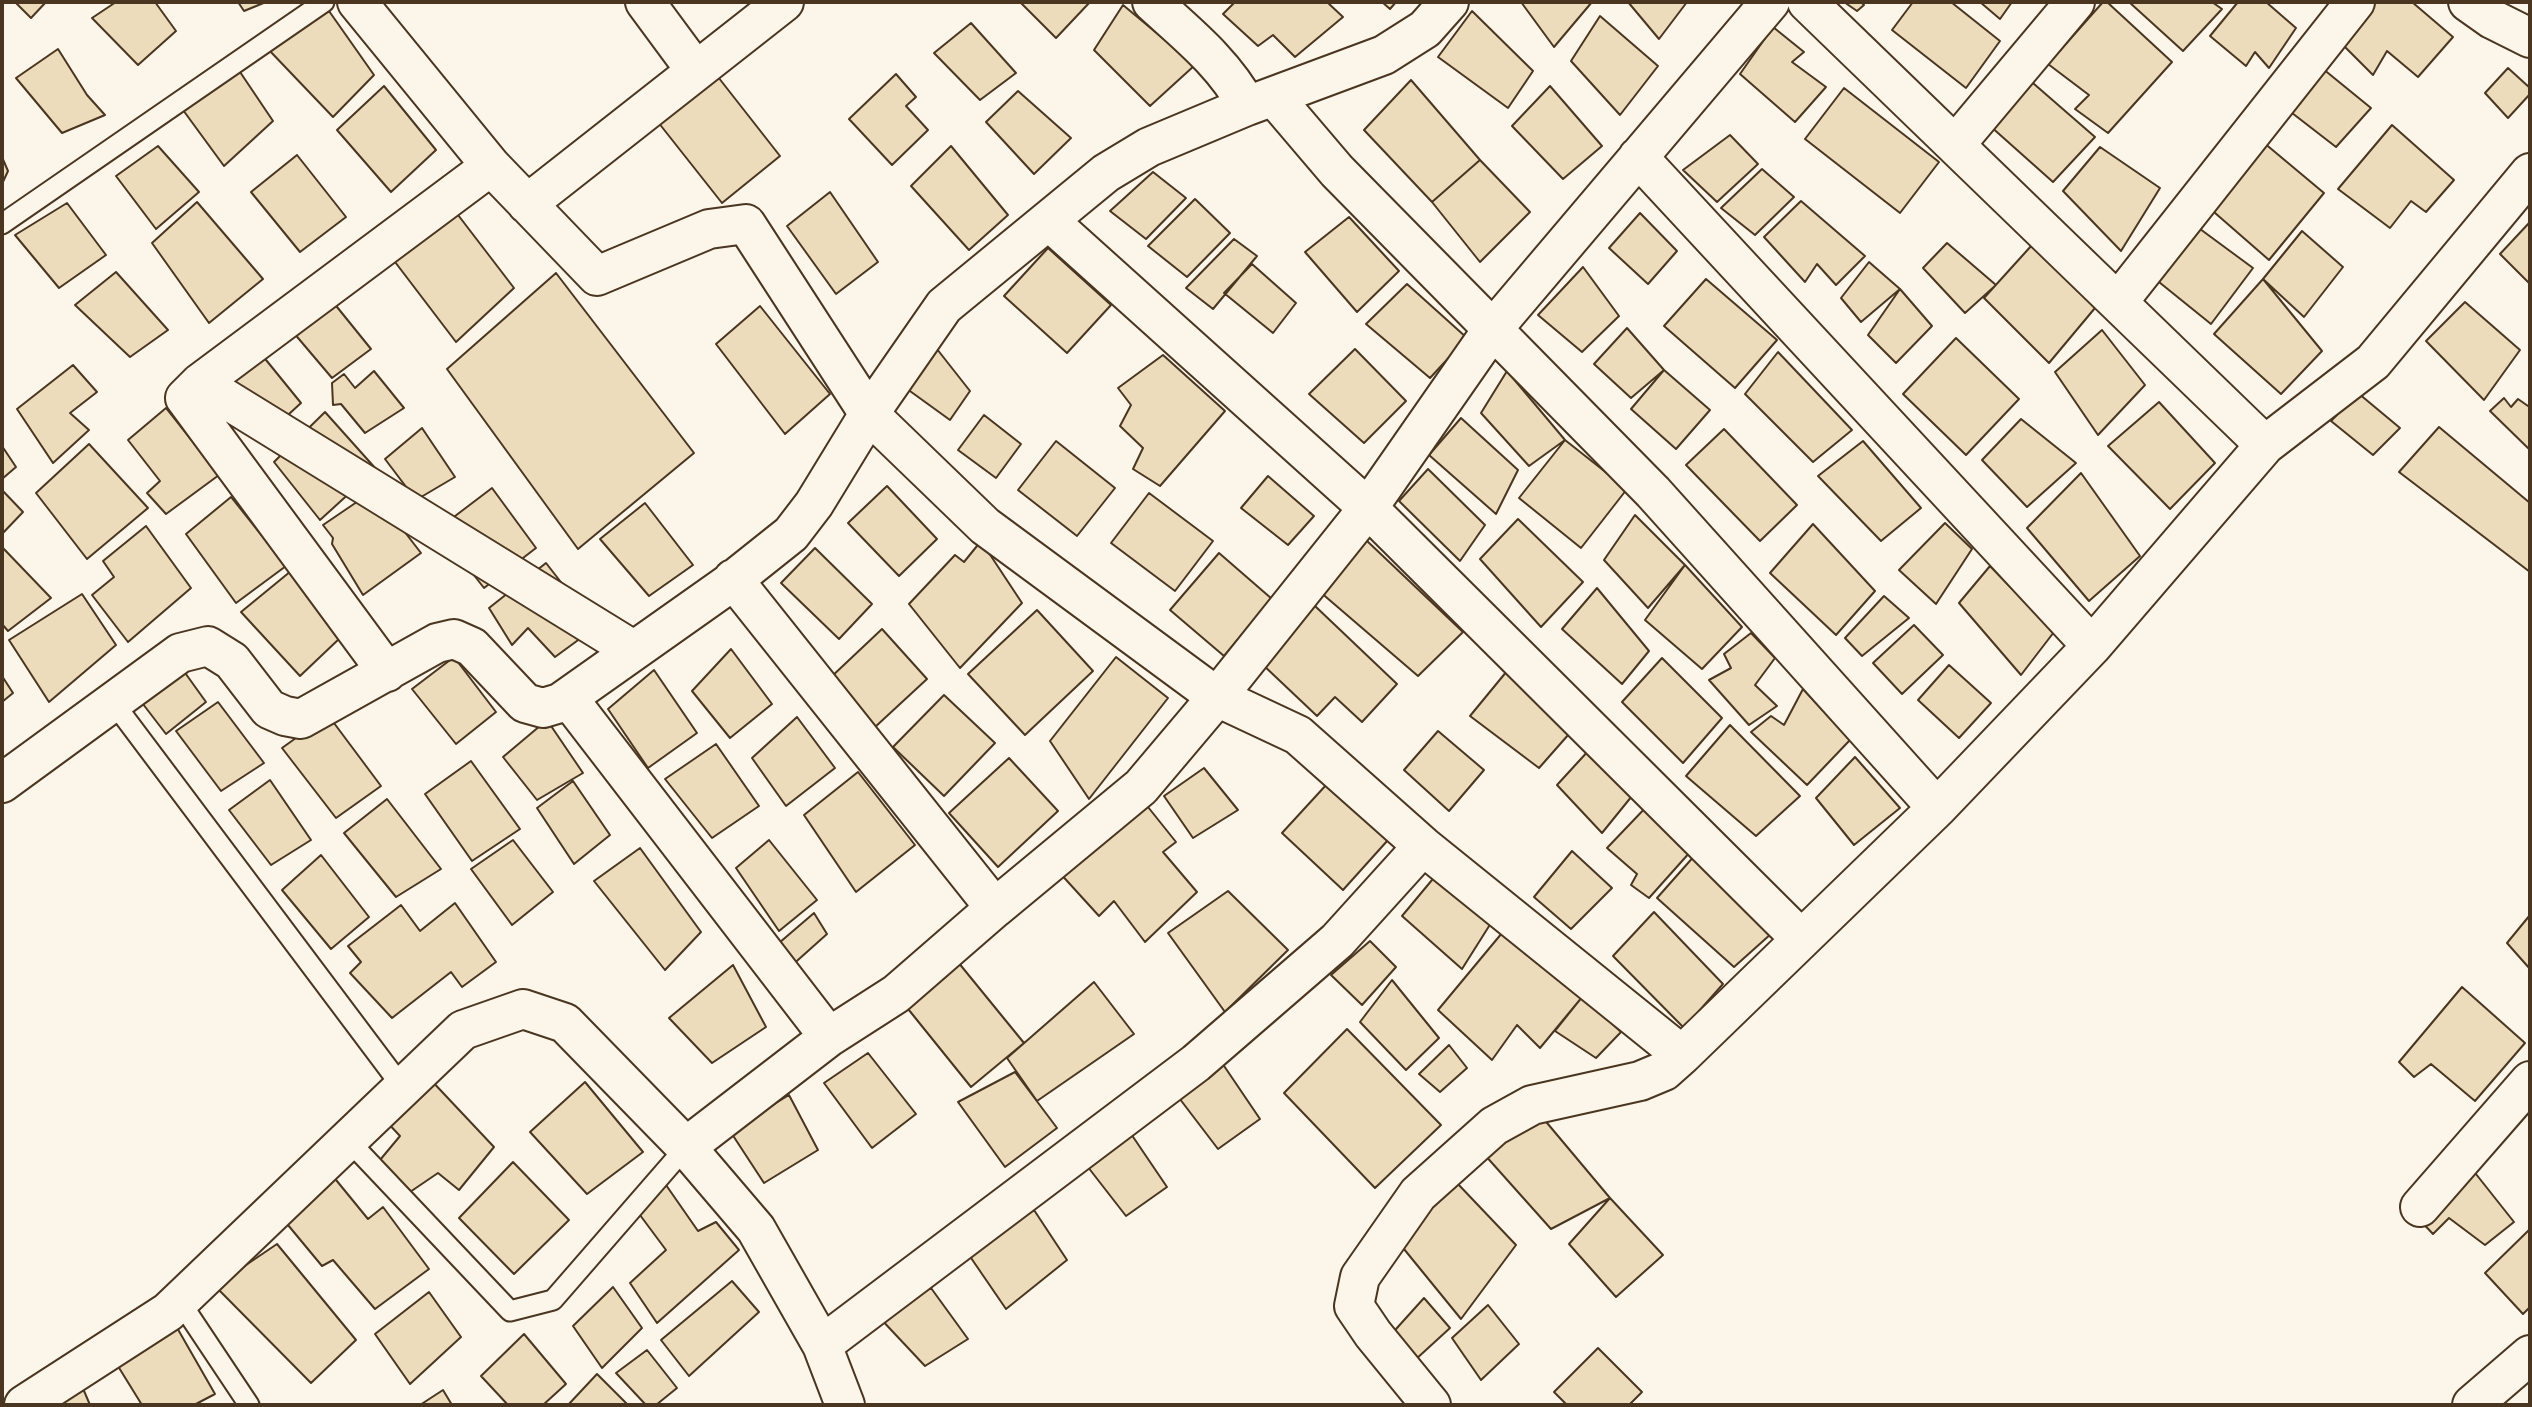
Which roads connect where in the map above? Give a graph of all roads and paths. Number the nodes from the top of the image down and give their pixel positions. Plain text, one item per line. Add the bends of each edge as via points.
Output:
1 (324, 2) edge
2 (357, 2) edge
3 (645, 2) edge
4 (784, 2) edge
5 (1152, 2) edge
6 (1449, 2) edge
7 (1770, 2) edge
8 (1807, 2) edge
9 (2075, 2) edge
10 (2355, 2) edge
11 (2468, 2) edge
12 (2530, 38) edge
13 (696, 71) junction
14 (1261, 101) junction
15 (1955, 145) junction
16 (1639, 157) junction
17 (491, 166) junction
18 (2530, 173) edge
19 (527, 204) junction
20 (1049, 221) junction
21 (2, 224) edge
22 (2118, 302) junction
23 (1492, 330) junction
24 (200, 383) junction
25 (869, 414) junction
26 (2266, 445) junction
27 (1368, 508) junction
28 (733, 579) junction
29 (2092, 646) junction
30 (634, 650) junction
31 (387, 672) junction
32 (1217, 697) junction
33 (568, 698) junction
34 (113, 702) junction
35 (2, 783) edge
36 (1937, 808) junction
37 (1423, 846) junction
38 (995, 908) junction
39 (1801, 939) junction
40 (829, 1037) junction
41 (1682, 1055) junction
42 (2530, 1081) edge
43 (403, 1087) junction
44 (348, 1140) junction
45 (686, 1147) junction
46 (2420, 1207) dead end
47 (179, 1300) junction
48 (822, 1345) junction
49 (2530, 1355) edge
50 (24, 1405) edge
51 (249, 1405) edge
52 (845, 1405) edge
53 (1431, 1405) edge
54 (2472, 1405) edge

1 - 21 lane
2 - 17 street
3 - 13 street
4 - 13 street
5 - 14 street via 1234,82
6 - 14 street via 1425,29 1384,55
7 - 16 street
8 - 15 street
9 - 15 street
10 - 22 street
11 - 12 street
13 - 19 street
14 - 20 street via 1149,147 1106,173
14 - 23 street via 1337,171
15 - 22 street
16 - 23 street
16 - 29 street
17 - 19 street
17 - 24 street
18 - 26 street via 2373,362
19 - 25 street via 597,276 709,229 746,224
20 - 25 street via 944,306
20 - 27 street
22 - 26 street
23 - 27 street
23 - 36 street via 1653,492
24 - 30 street
24 - 31 street via 185,397
25 - 28 street via 791,534
25 - 32 street via 985,526
26 - 29 street
27 - 32 street
27 - 39 street
28 - 30 street
28 - 38 street
29 - 36 street
30 - 33 street
31 - 33 street via 437,643 454,639 472,647 525,703 543,708
31 - 34 street via 301,719 269,709 232,661 208,646 180,653
32 - 37 street via 1298,735
32 - 38 street via 1141,787
33 - 40 street
34 - 35 street
34 - 43 lane
36 - 39 street
37 - 41 street
37 - 48 street via 1337,941 1196,1063
38 - 40 street via 896,994
39 - 41 street
40 - 45 street
41 - 53 street via 1664,1071 1640,1081 1532,1105 1494,1126 1418,1194 1360,1277 1354,1306
42 - 46 street
43 - 44 street
43 - 45 street via 463,1030 523,1009 565,1023
44 - 45 lane via 510,1311 553,1300
44 - 47 street
45 - 48 street via 756,1230
47 - 50 street via 168,1312
47 - 51 lane
48 - 52 street
49 - 54 street

